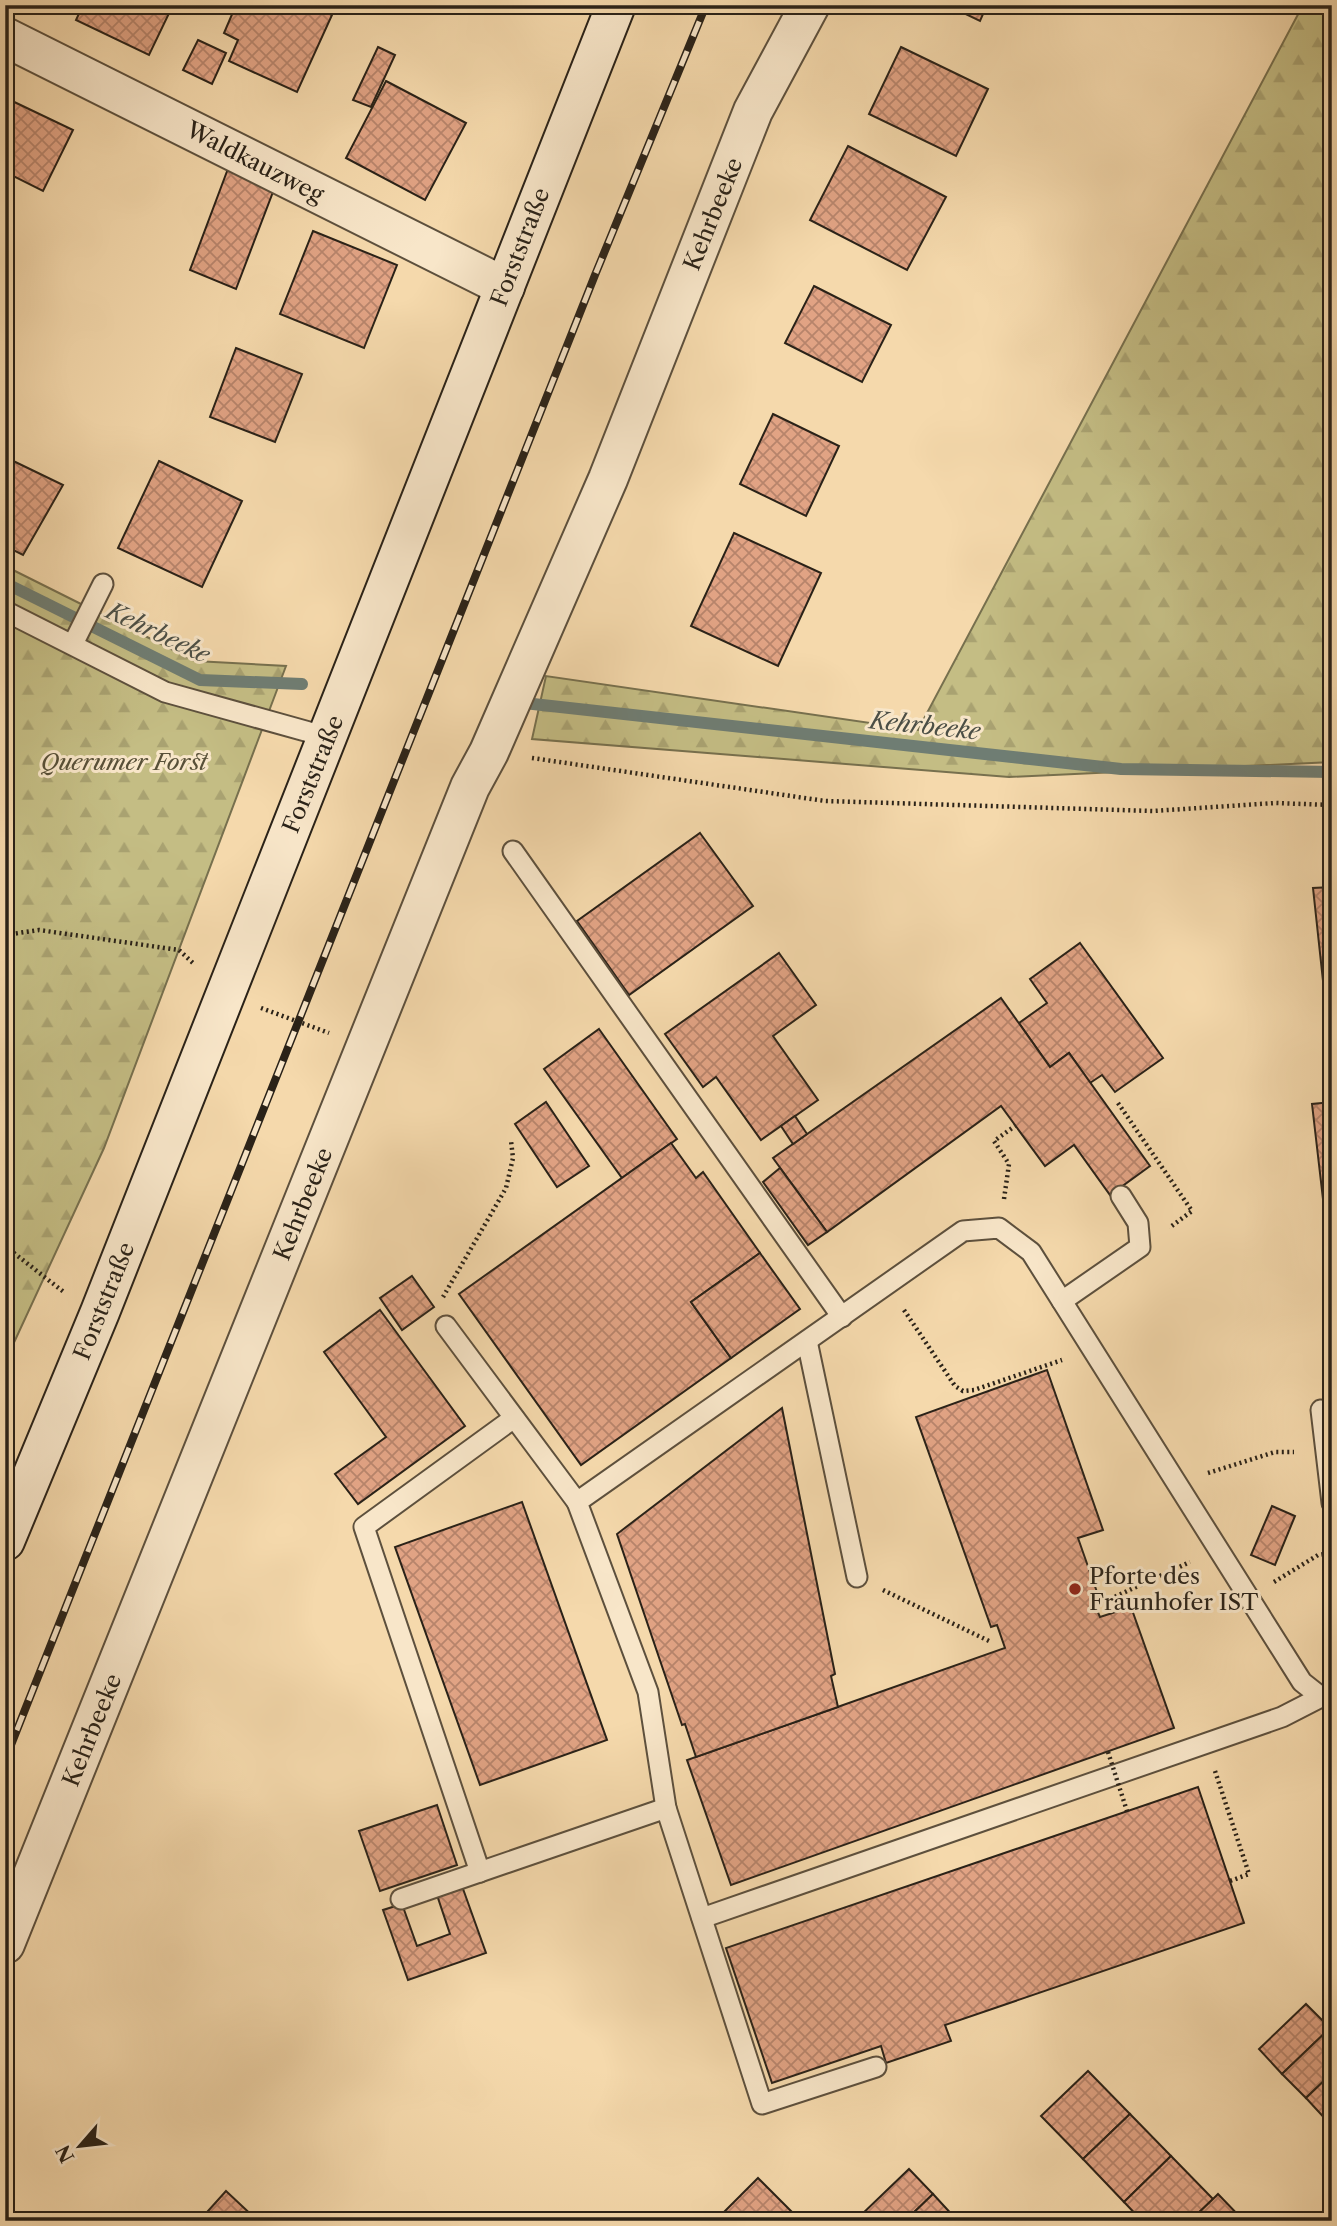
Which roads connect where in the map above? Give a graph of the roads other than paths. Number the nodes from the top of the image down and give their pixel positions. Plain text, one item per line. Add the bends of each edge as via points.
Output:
1 (615, 5) edge
2 (810, 5) edge
3 (5, 37) edge
4 (505, 287) junction
5 (103, 584) dead end
6 (5, 611) edge
7 (72, 644) junction
8 (327, 737) junction
9 (513, 851) dead end
10 (1121, 1196) dead end
11 (1062, 1301) junction
12 (842, 1317) junction
13 (446, 1325) road end
14 (807, 1341) junction
15 (1321, 1410) dead end
16 (514, 1418) junction
17 (577, 1502) junction
18 (1332, 1503) edge
19 (5, 1541) edge
20 (857, 1577) road end
21 (1326, 1695) edge
22 (666, 1808) junction
23 (480, 1872) junction
24 (401, 1899) dead end
25 (702, 1918) junction
26 (5, 1944) edge
27 (876, 2067) dead end

1 - 4 street, Forststraße
2 - 26 street, Kehrbeeke via 754,111 608,479 470,787
3 - 4 street, Waldkauzweg
4 - 8 street, Forststraße
5 - 7 lane
6 - 7 lane
7 - 8 lane via 165,692
8 - 19 street, Forststraße
9 - 12 lane
10 - 11 lane via 1138,1223 1140,1247
11 - 12 lane via 1031,1252 999,1228 963,1231
11 - 21 lane via 1302,1682
12 - 14 lane
13 - 16 lane
14 - 17 lane
14 - 20 lane
15 - 18 lane
16 - 17 lane
16 - 23 lane via 364,1527
17 - 22 lane via 648,1692
21 - 25 lane via 1282,1717
22 - 23 lane
22 - 25 lane
23 - 24 lane
25 - 27 lane via 762,2105

